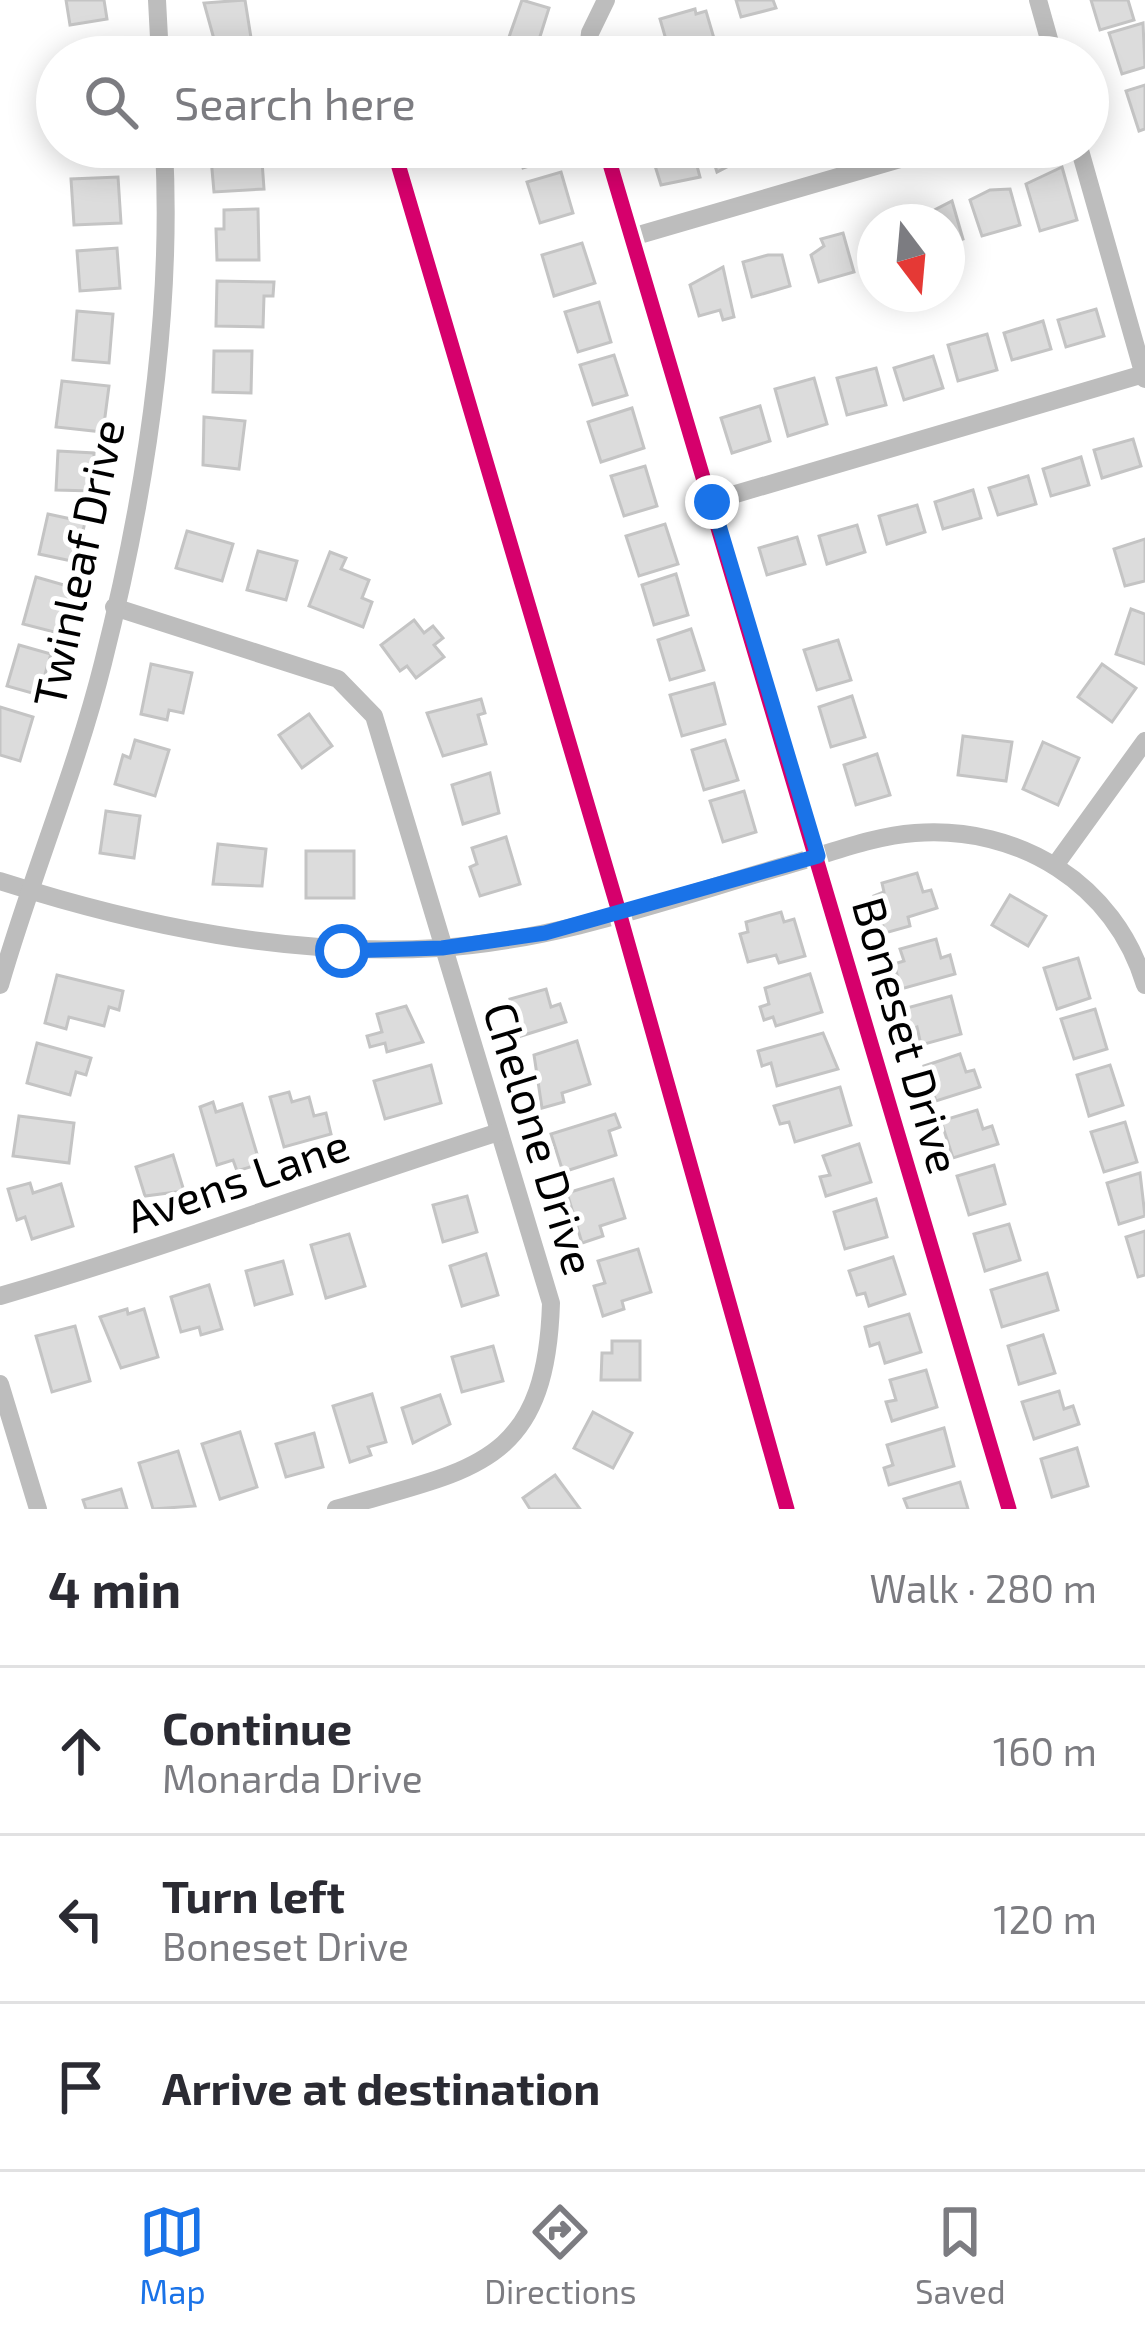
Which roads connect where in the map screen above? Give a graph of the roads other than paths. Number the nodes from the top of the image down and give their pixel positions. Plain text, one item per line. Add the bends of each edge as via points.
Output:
1 (157, 0) edge
2 (606, 0) edge
3 (1037, 0) edge
4 (159, 36) edge
5 (590, 36) edge
6 (1048, 36) edge
7 (165, 168) edge
8 (611, 168) edge
9 (870, 168) edge
10 (1085, 168) edge
11 (632, 238) junction
12 (1144, 377) edge
13 (712, 502) junction
14 (115, 607) junction
15 (1145, 741) edge
16 (818, 856) junction
17 (1056, 864) junction
18 (0, 881) edge
19 (27, 890) junction
20 (442, 948) junction
21 (0, 985) edge
22 (1145, 986) edge
23 (499, 1132) junction
24 (0, 1296) edge
25 (0, 1384) edge
26 (38, 1509) edge
27 (335, 1509) edge
28 (1009, 1509) edge

1 - 4 street
2 - 5 street
3 - 6 street
7 - 14 street, Twinleaf Drive via 149,437
8 - 11 street, Boneset Drive
9 - 11 street
10 - 12 street
11 - 13 street, Boneset Drive
12 - 13 street
13 - 16 street, Boneset Drive
14 - 19 street, Twinleaf Drive
14 - 20 street, Chelone Drive via 338,679 374,716
15 - 17 street
16 - 17 street via 936,832 1000,841
16 - 20 street via 545,933
16 - 28 street, Boneset Drive
17 - 22 street via 1115,922
18 - 19 street
19 - 20 street via 225,938 342,951
19 - 21 street, Twinleaf Drive
20 - 23 street, Chelone Drive
23 - 24 street, Avens Lane via 176,1245
23 - 27 street, Chelone Drive via 551,1303 538,1400 515,1436 476,1468
25 - 26 street

